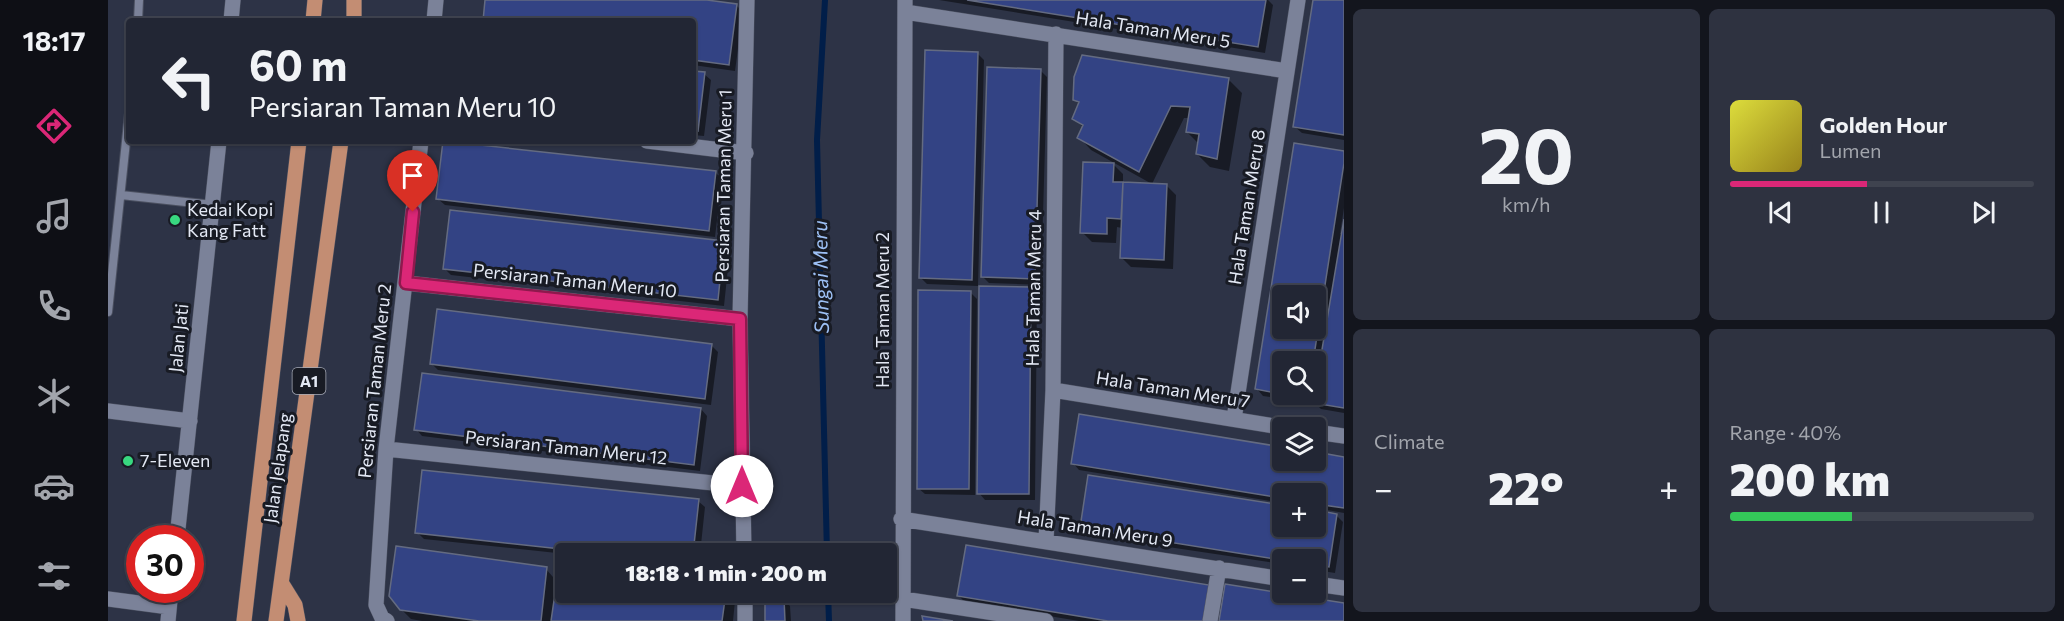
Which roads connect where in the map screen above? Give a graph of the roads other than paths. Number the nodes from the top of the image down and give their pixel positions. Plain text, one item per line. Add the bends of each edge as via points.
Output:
1 (140, 0) edge
2 (233, 0) edge
3 (315, 0) edge
4 (354, 0) edge
5 (436, 0) edge
6 (747, 0) edge
7 (1298, 0) edge
8 (905, 6) edge
9 (138, 18) edge
10 (231, 18) edge
11 (313, 18) edge
12 (354, 18) edge
13 (434, 18) edge
14 (1056, 34) junction
15 (1287, 71) junction
16 (126, 144) edge
17 (219, 144) edge
18 (299, 144) edge
19 (341, 144) edge
20 (421, 144) edge
21 (672, 144) edge
22 (746, 153) junction
23 (121, 195) junction
24 (213, 205) junction
25 (406, 283) junction
26 (108, 312) edge
27 (740, 319) junction
28 (1053, 390) junction
29 (108, 411) edge
30 (1234, 419) junction
31 (190, 421) junction
32 (1272, 426) edge
33 (1326, 433) edge
34 (1344, 436) edge
35 (386, 449) junction
36 (742, 486) junction
37 (901, 519) junction
38 (178, 525) edge
39 (1046, 541) junction
40 (744, 543) edge
41 (1219, 568) junction
42 (1272, 577) edge
43 (282, 584) junction
44 (1326, 585) edge
45 (1344, 588) edge
46 (108, 599) edge
47 (903, 599) junction
48 (744, 603) edge
49 (169, 614) edge
50 (244, 621) edge
51 (276, 621) edge
52 (298, 621) edge
53 (387, 621) edge
54 (745, 621) edge
55 (903, 621) edge
56 (1046, 621) edge
57 (1210, 621) edge

1 - 9 lane
2 - 10 street
3 - 11 main road
4 - 12 main road
5 - 13 street
6 - 22 street, Persiaran Taman Meru 1
7 - 15 street, Hala Taman Meru 8
8 - 14 street, Hala Taman Meru 5
8 - 37 street, Hala Taman Meru 2
14 - 15 street, Hala Taman Meru 5
14 - 28 street, Hala Taman Meru 4
15 - 30 street, Hala Taman Meru 8
16 - 23 lane
17 - 24 street, Jalan Jati
18 - 50 main road, Jalan Jelapang / A1
19 - 43 main road, Jalan Jelapang / A1
20 - 25 street, Persiaran Taman Meru 2
21 - 22 street
22 - 27 street, Persiaran Taman Meru 1
23 - 24 lane
23 - 26 lane
24 - 31 street, Jalan Jati
25 - 27 street, Persiaran Taman Meru 10
25 - 35 street, Persiaran Taman Meru 2
27 - 36 street, Persiaran Taman Meru 1
28 - 30 street, Hala Taman Meru 7
28 - 39 street, Hala Taman Meru 4
29 - 31 street
30 - 32 street, Hala Taman Meru 7
31 - 38 street, Jalan Jati
33 - 34 street
35 - 36 street, Persiaran Taman Meru 12
35 - 53 street, Persiaran Taman Meru 2 via 376,605
36 - 40 street, Persiaran Taman Meru 1
37 - 39 street, Hala Taman Meru 9
37 - 47 street, Hala Taman Meru 2
39 - 41 street, Hala Taman Meru 9
41 - 42 street, Hala Taman Meru 9
41 - 57 street
43 - 51 main road, Jalan Jelapang / A1
43 - 52 main road via 295,605
44 - 45 street
46 - 49 street
47 - 55 street, Hala Taman Meru 2
47 - 56 street
48 - 54 street

